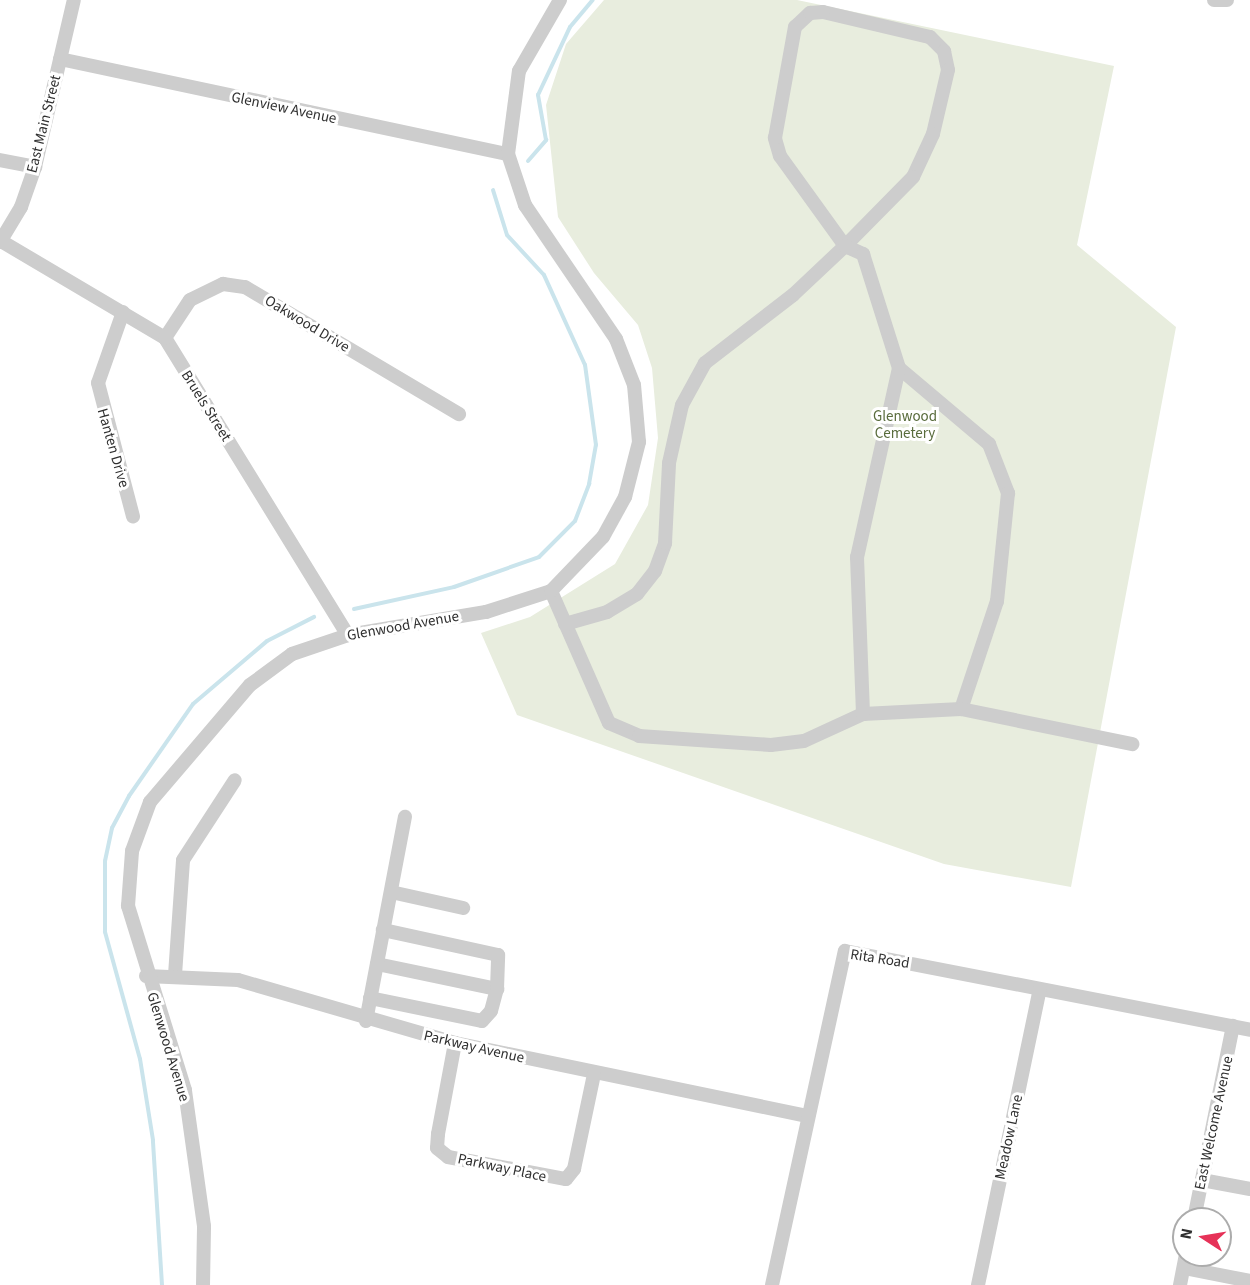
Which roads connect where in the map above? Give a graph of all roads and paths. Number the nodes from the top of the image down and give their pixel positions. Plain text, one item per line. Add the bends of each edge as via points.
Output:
1 (74, 0) edge
2 (560, 0) edge
3 (1214, 0) edge
4 (1227, 0) edge
5 (60, 59) junction
6 (508, 154) junction
7 (0, 160) edge
8 (35, 167) junction
9 (0, 242) edge
10 (844, 246) junction
11 (123, 312) junction
12 (165, 338) junction
13 (899, 368) junction
14 (459, 414) dead end
15 (133, 516) dead end
16 (551, 591) junction
17 (565, 624) junction
18 (348, 635) junction
19 (961, 709) junction
20 (863, 714) junction
21 (1132, 744) dead end
22 (235, 780) dead end
23 (405, 817) dead end
24 (391, 892) junction
25 (463, 908) dead end
26 (384, 930) junction
27 (377, 964) junction
28 (174, 975) junction
29 (146, 976) junction
30 (497, 989) junction
31 (1040, 989) junction
32 (370, 998) junction
33 (366, 1021) junction
34 (1233, 1026) junction
35 (1250, 1030) edge
36 (455, 1043) junction
37 (594, 1074) junction
38 (806, 1116) junction
39 (1202, 1180) junction
40 (1250, 1189) edge
41 (1196, 1207) edge
42 (1184, 1267) edge
43 (1204, 1267) edge
44 (1250, 1281) edge
45 (203, 1285) edge
46 (772, 1285) edge
47 (978, 1285) edge
48 (1180, 1285) edge

1 - 5 street, East Main Street
2 - 6 street, Glenwood Avenue via 519,71
3 - 4 street
5 - 6 street, Glenview Avenue
5 - 8 street, East Main Street
6 - 16 street, Glenwood Avenue via 525,205 616,339 634,385 639,442 625,497 603,537
7 - 8 street
8 - 9 street, East Main Street
9 - 11 street, Bruels Street
10 - 10 street via 780,156 775,138 790,39 800,20 810,13 930,37 944,51 948,70 933,134 913,177
10 - 13 street via 863,254
10 - 17 street via 793,295 705,363 682,405 669,463 665,543 656,571 637,594 607,612
11 - 12 street, Bruels Street
11 - 15 street, Hanten Drive via 98,383
12 - 14 street, Oakwood Drive via 190,300 223,284 245,287
12 - 18 street, Bruels Street
13 - 19 street via 989,444 1008,493 997,601
13 - 20 street via 857,557
16 - 17 street
16 - 18 street, Glenwood Avenue via 486,612
17 - 20 street via 602,712 623,731 771,745 804,741
18 - 29 street, Glenwood Avenue via 292,654 250,685 150,802 127,877
19 - 20 street
19 - 21 street
22 - 28 street via 183,860
23 - 24 street
24 - 25 street
24 - 26 street
26 - 27 street
26 - 30 street via 498,955
27 - 30 street
27 - 32 street
28 - 29 street, Parkway Avenue
28 - 33 street, Parkway Avenue via 238,980
29 - 45 street, Glenwood Avenue via 185,1090 204,1226
30 - 32 street via 491,1011 482,1021
31 - 34 street, Rita Road
31 - 38 street, Rita Road via 845,951
31 - 47 street, Meadow Lane
32 - 33 street
33 - 36 street, Parkway Avenue
34 - 35 street, Rita Road
34 - 39 street, East Welcome Avenue
36 - 37 street, Parkway Avenue
36 - 37 street, Parkway Place via 437,1148 460,1159 566,1179 574,1169
37 - 38 street, Parkway Avenue
38 - 46 street, Rita Road
39 - 40 street
39 - 41 street, East Welcome Avenue
42 - 48 street
43 - 44 street

